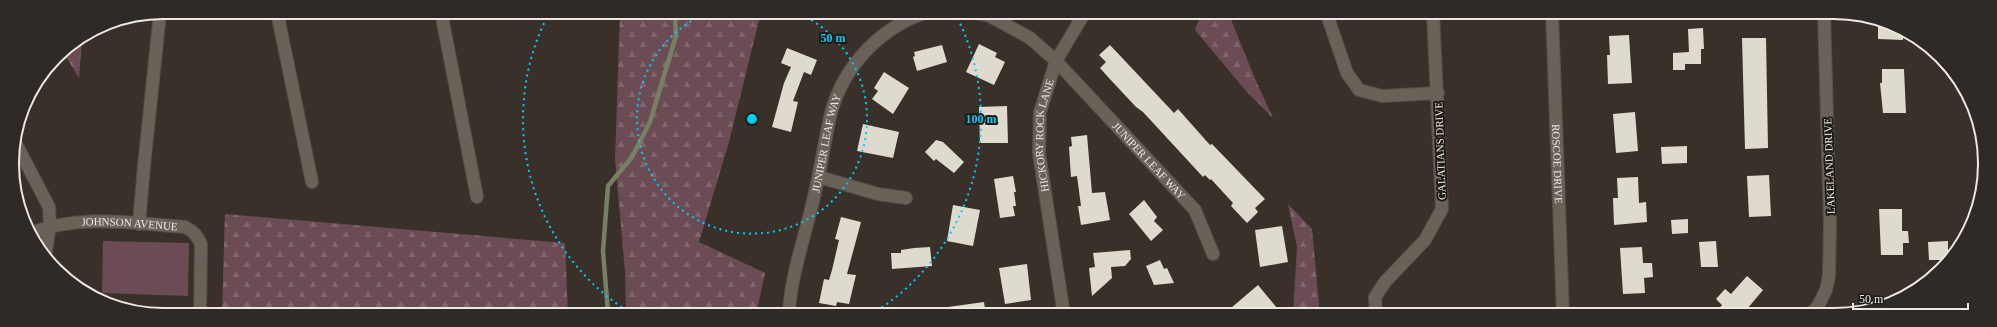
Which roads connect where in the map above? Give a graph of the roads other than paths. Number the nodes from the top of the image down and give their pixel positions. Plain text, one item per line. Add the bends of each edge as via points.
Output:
1 (159, 19) edge
2 (278, 19) edge
3 (441, 19) edge
4 (906, 19) edge
5 (995, 19) edge
6 (1081, 19) edge
7 (1328, 19) edge
8 (1433, 19) edge
9 (1552, 19) edge
10 (1824, 19) edge
11 (1056, 61) junction
12 (1438, 93) junction
13 (19, 150) edge
14 (819, 177) junction
15 (312, 182) dead end
16 (477, 197) dead end
17 (906, 198) dead end
18 (140, 224) junction
19 (50, 225) junction
20 (36, 231) edge
21 (46, 248) edge
22 (1213, 254) dead end
23 (200, 308) edge
24 (790, 308) edge
25 (1063, 308) edge
26 (1376, 308) edge
27 (1564, 308) edge
28 (1816, 308) edge

1 - 18 street
2 - 15 street
3 - 16 street
4 - 14 street, JUNIPER LEAF WAY via 875,41 856,62 840,88 832,112
5 - 11 street, JUNIPER LEAF WAY via 1030,38
6 - 11 street, HICKORY ROCK LANE
7 - 12 street via 1347,73 1359,90 1382,96
8 - 12 street, GALATIANS DRIVE
9 - 27 street, ROSCOE DRIVE
10 - 28 street, LAKELAND DRIVE via 1829,276 1826,290
11 - 22 street, JUNIPER LEAF WAY via 1196,210
11 - 25 street, HICKORY ROCK LANE via 1040,112 1039,153
12 - 26 street, GALATIANS DRIVE via 1442,209 1425,240 1385,282 1375,297
13 - 19 street via 49,207
14 - 17 street via 878,194
14 - 24 street, JUNIPER LEAF WAY via 792,286
18 - 19 street, JOHNSON AVENUE via 83,221
18 - 23 street, JOHNSON AVENUE via 185,227 198,237 201,244
19 - 20 street, JOHNSON AVENUE
19 - 21 street

